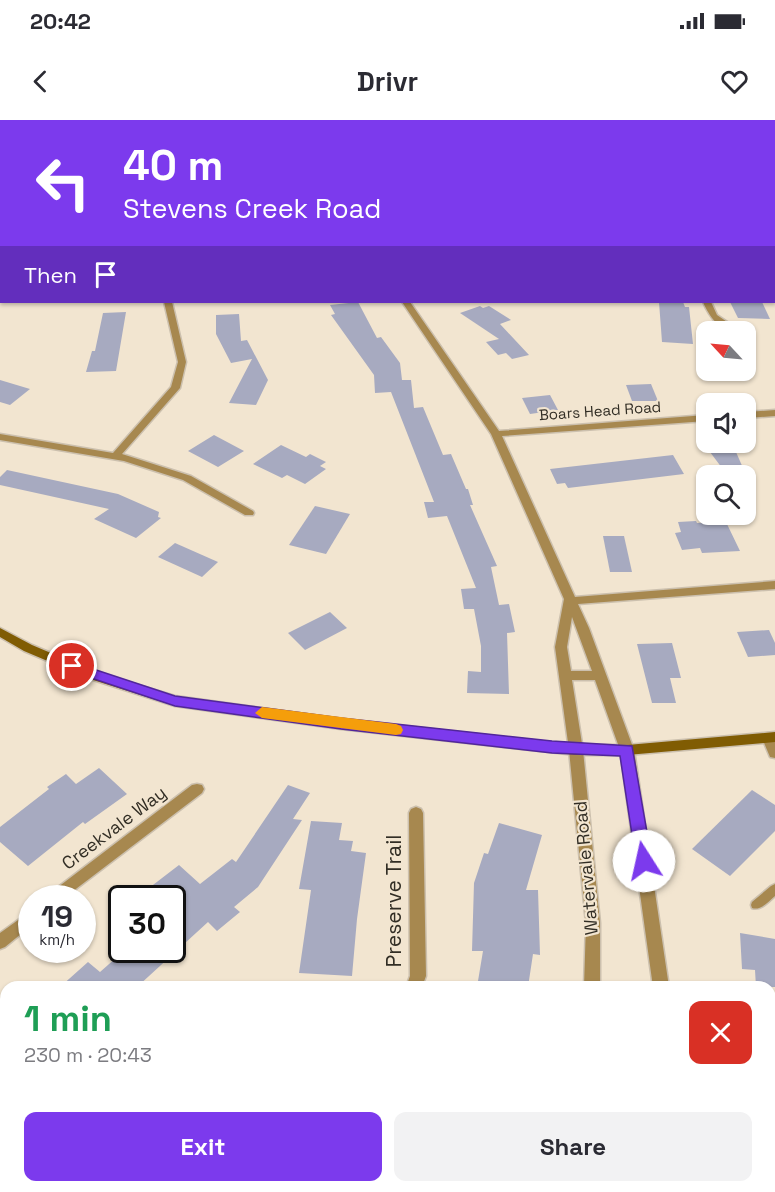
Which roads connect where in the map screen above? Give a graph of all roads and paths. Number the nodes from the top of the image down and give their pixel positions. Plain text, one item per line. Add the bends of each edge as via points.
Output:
1 (762, 120) edge
2 (775, 120) edge
3 (168, 303) edge
4 (407, 303) edge
5 (707, 303) edge
6 (720, 321) edge
7 (775, 413) edge
8 (756, 414) edge
9 (696, 419) edge
10 (496, 434) junction
11 (0, 437) edge
12 (115, 456) junction
13 (249, 513) dead end
14 (775, 585) edge
15 (568, 601) junction
16 (0, 632) edge
17 (600, 675) junction
18 (566, 676) junction
19 (771, 738) edge
20 (576, 750) junction
21 (627, 750) junction
22 (775, 753) edge
23 (197, 789) dead end
24 (416, 813) dead end
25 (71, 885) edge
26 (775, 889) edge
27 (756, 906) dead end
28 (18, 927) edge
29 (0, 942) edge
30 (416, 981) edge
31 (591, 981) edge
32 (660, 981) edge

1 - 2 street
3 - 12 street via 182,362 175,388
4 - 10 street
5 - 6 street
7 - 8 street
9 - 10 street, Boars Head Road
10 - 15 street
11 - 12 street
12 - 13 street via 187,477
14 - 15 street
15 - 17 street via 583,628
15 - 18 street, Watervale Road via 561,647
16 - 20 street via 94,675 175,701
17 - 18 street
17 - 21 street
18 - 20 street, Watervale Road
19 - 21 street
19 - 22 street
20 - 21 street
20 - 31 street, Watervale Road via 593,922
21 - 32 street
23 - 25 street, Creekvale Way
24 - 30 street, Preserve Trail
26 - 27 lane
28 - 29 street

